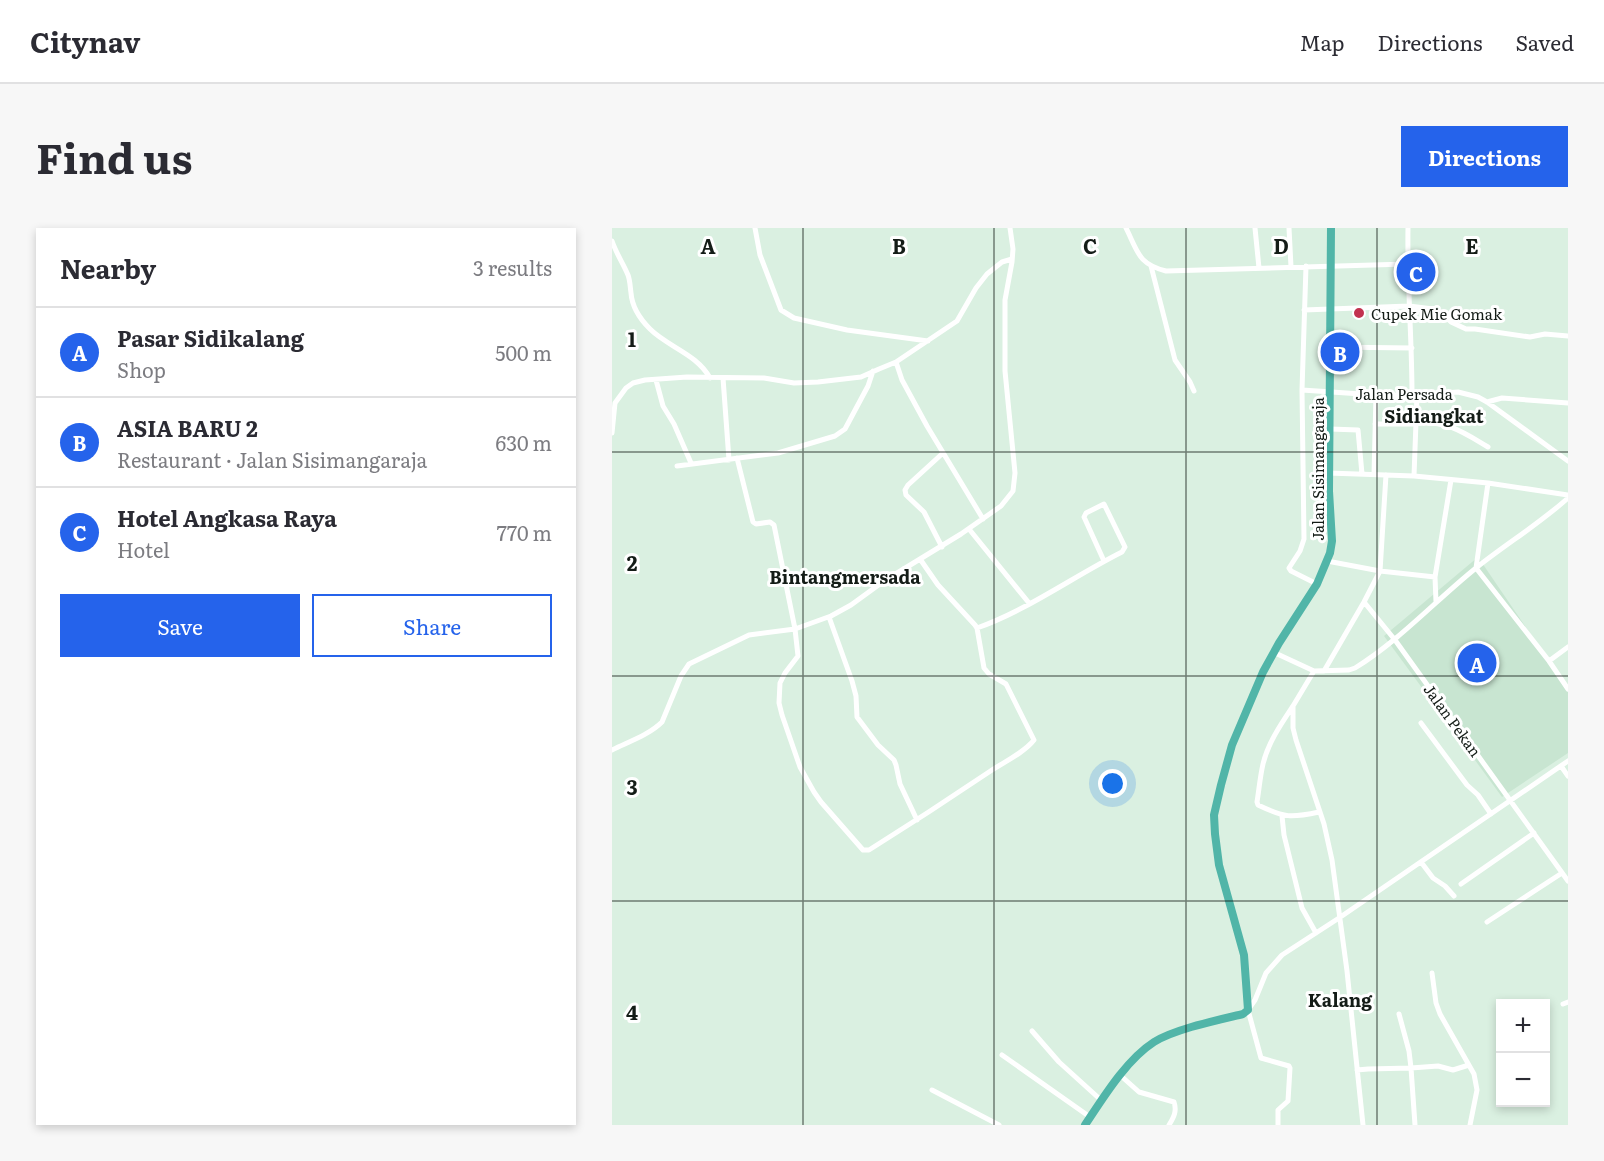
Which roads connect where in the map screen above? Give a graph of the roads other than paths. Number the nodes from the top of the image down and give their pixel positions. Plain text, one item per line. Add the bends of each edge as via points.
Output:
1 (755, 228) edge
2 (1010, 228) edge
3 (1126, 228) edge
4 (1255, 228) edge
5 (1288, 228) edge
6 (1330, 228) edge
7 (1408, 228) edge
8 (612, 241) edge
9 (1012, 259) junction
10 (1407, 264) junction
11 (1151, 266) junction
12 (1330, 266) junction
13 (1291, 267) junction
14 (1305, 267) junction
15 (1259, 268) junction
16 (1409, 306) junction
17 (1330, 308) junction
18 (1304, 310) junction
19 (1568, 336) edge
20 (928, 341) junction
21 (1331, 347) junction
22 (1412, 348) junction
23 (896, 362) junction
24 (873, 371) junction
25 (710, 378) junction
26 (723, 378) junction
27 (656, 380) junction
28 (1302, 390) junction
29 (1194, 392) dead end
30 (1329, 392) junction
31 (1376, 395) junction
32 (1414, 395) junction
33 (1502, 398) junction
34 (1487, 402) junction
35 (1568, 403) edge
36 (1502, 412) junction
37 (1416, 423) junction
38 (1375, 424) junction
39 (1330, 429) junction
40 (612, 433) edge
41 (1488, 447) dead end
42 (943, 453) junction
43 (737, 458) junction
44 (729, 460) junction
45 (1568, 460) edge
46 (690, 463) junction
47 (677, 466) dead end
48 (1328, 473) junction
49 (1362, 474) junction
50 (1374, 474) junction
51 (1386, 475) junction
52 (1414, 476) junction
53 (1451, 480) junction
54 (1488, 483) junction
55 (1556, 494) junction
56 (1568, 497) edge
57 (1558, 508) junction
58 (984, 519) junction
59 (969, 529) junction
60 (942, 547) junction
61 (920, 559) junction
62 (1104, 561) junction
63 (1327, 561) junction
64 (1476, 568) junction
65 (1380, 571) junction
66 (1435, 577) junction
67 (1316, 584) junction
68 (1364, 602) junction
69 (1436, 602) junction
70 (1029, 603) junction
71 (829, 617) junction
72 (977, 628) junction
73 (795, 629) junction
74 (1395, 640) junction
75 (1566, 651) edge
76 (1272, 654) junction
77 (1549, 661) junction
78 (1314, 671) junction
79 (1324, 671) junction
80 (1568, 688) edge
81 (1293, 706) junction
82 (1421, 723) dead end
83 (612, 750) edge
84 (1568, 761) edge
85 (1561, 765) junction
86 (1568, 776) edge
87 (1510, 800) junction
88 (1320, 812) junction
89 (1491, 814) junction
90 (1282, 816) junction
91 (917, 820) junction
92 (1534, 833) junction
93 (1421, 862) junction
94 (1562, 873) junction
95 (1568, 881) edge
96 (1461, 884) dead end
97 (1454, 896) dead end
98 (1339, 918) junction
99 (1487, 922) dead end
100 (1316, 933) junction
101 (1432, 973) dead end
102 (1248, 1010) junction
103 (1400, 1014) dead end
104 (1032, 1031) dead end
105 (1002, 1055) dead end
106 (1469, 1065) junction
107 (1411, 1068) junction
108 (1357, 1070) junction
109 (1120, 1075) junction
110 (932, 1090) dead end
111 (1102, 1101) junction
112 (1090, 1117) junction
113 (999, 1125) edge
114 (1085, 1125) edge
115 (1169, 1125) edge
116 (1278, 1125) edge
117 (1363, 1125) edge
118 (1416, 1125) edge
119 (1470, 1125) edge

1 - 20 street via 760,255 781,310 794,318 847,330
2 - 9 street
3 - 11 street via 1141,258
4 - 15 street
5 - 13 street
6 - 12 highway, Jalan Sisimangaraja
7 - 10 street
8 - 25 street via 629,277 634,307 643,322 704,368
9 - 20 street via 994,267 957,321
9 - 58 street via 1005,300 1005,359 1014,488 1005,503
10 - 12 street
10 - 16 street
11 - 15 street via 1166,271
11 - 29 street via 1175,360
12 - 14 street
12 - 17 highway, Jalan Sisimangaraja
13 - 14 street
13 - 15 street
14 - 18 street
16 - 17 street
16 - 19 street via 1433,309 1466,329 1530,338 1545,334
16 - 22 street
17 - 18 street
17 - 21 highway, Jalan Sisimangaraja
17 - 30 highway, Jalan Sisimangaraja
18 - 28 street
20 - 23 street
21 - 22 street
21 - 30 highway, Jalan Sisimangaraja
22 - 32 street
23 - 24 street
23 - 42 street
24 - 26 street via 861,377 818,382
24 - 43 street via 840,434 778,453
25 - 26 street
25 - 27 street
26 - 44 street
27 - 40 street via 633,383 619,395
27 - 46 street via 663,406
28 - 30 street, Jalan Persada
28 - 67 street via 1304,539 1289,568
30 - 31 street, Jalan Persada
30 - 39 highway, Jalan Sisimangaraja
30 - 48 highway, Jalan Sisimangaraja
31 - 32 street, Jalan Persada
31 - 38 street
32 - 34 street, Jalan Persada via 1458,392
32 - 37 street
33 - 34 street
33 - 35 street
33 - 36 street
34 - 36 street, Jalan Persada
36 - 45 street, Jalan Persada
37 - 38 street
37 - 41 street via 1452,426
37 - 52 street
38 - 50 street
39 - 48 highway, Jalan Sisimangaraja
39 - 49 street via 1358,430
42 - 58 street
42 - 60 street via 905,490 924,512
43 - 44 street
43 - 73 street via 753,522 774,525
44 - 46 street
46 - 47 street
48 - 49 street
48 - 63 highway, Jalan Sisimangaraja via 1332,541
48 - 67 highway, Jalan Sisimangaraja via 1330,549
49 - 50 street
50 - 51 street
51 - 52 street
51 - 65 street
52 - 53 street
53 - 54 street
53 - 66 street
54 - 55 street
54 - 64 street
55 - 56 street
55 - 57 street
56 - 57 street
57 - 64 street
58 - 59 street
59 - 60 street
59 - 70 street
60 - 61 street
61 - 71 street
61 - 72 street
62 - 62 street via 1084,517 1104,504 1125,547
62 - 70 street
63 - 65 street
63 - 67 highway, Jalan Sisimangaraja
64 - 69 street
64 - 77 street
65 - 66 street
65 - 68 street
66 - 69 street
67 - 76 highway, Jalan Sisimangaraja
68 - 74 street, Jalan Pekan
68 - 79 street
69 - 74 street
70 - 72 street
71 - 73 street
71 - 91 street via 852,681 857,717 894,760
72 - 91 street via 984,668 1006,684 1034,740
73 - 83 street via 749,635 689,664 662,722
73 - 91 street via 798,656 780,683 779,703 800,766 820,802 863,850
74 - 79 street via 1355,668
74 - 87 street, Jalan Pekan
75 - 77 street
76 - 78 street
76 - 102 highway, Jalan Sisimangaraja via 1232,745 1214,815 1219,865 1244,955
77 - 80 street
78 - 79 street
78 - 81 street
81 - 88 street via 1296,740
81 - 90 street via 1263,764 1257,802
82 - 89 street
84 - 85 street
85 - 86 street
85 - 87 street
87 - 89 street
87 - 92 street, Jalan Pekan
88 - 90 street
88 - 98 street via 1332,860
89 - 93 street
90 - 100 street via 1302,908
92 - 94 street, Jalan Pekan
92 - 96 street
93 - 97 street
93 - 98 street
94 - 95 street, Jalan Pekan
94 - 99 street
98 - 100 street
98 - 108 street
100 - 102 street via 1272,965
101 - 106 street via 1440,1014
102 - 109 highway via 1165,1036 1139,1054
102 - 116 street via 1261,1058 1290,1068 1288,1101 1278,1110
103 - 107 street
104 - 111 street
105 - 112 street
106 - 107 street via 1453,1070 1438,1066
106 - 119 street via 1477,1085
107 - 108 street
107 - 118 street
108 - 117 street
109 - 111 highway
109 - 115 street via 1139,1092 1174,1102 1176,1108
110 - 113 street
111 - 112 highway
112 - 114 highway

